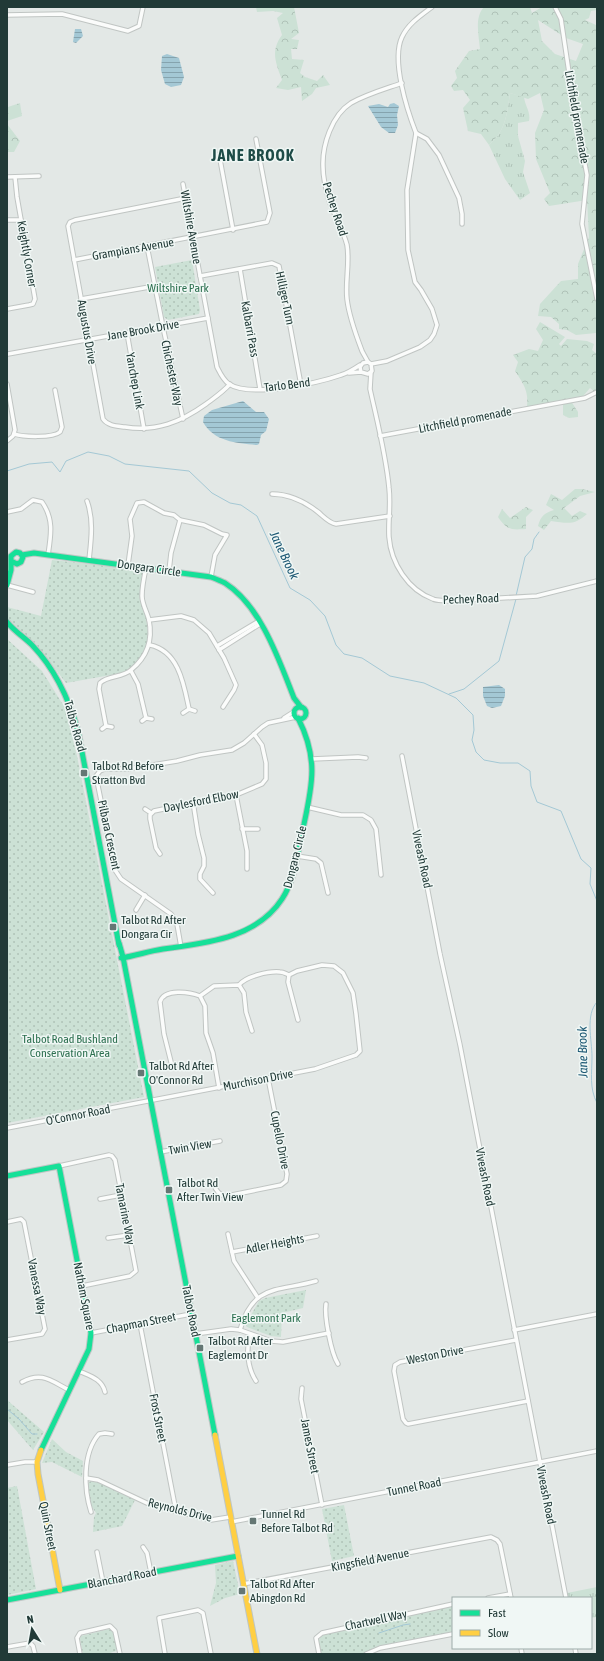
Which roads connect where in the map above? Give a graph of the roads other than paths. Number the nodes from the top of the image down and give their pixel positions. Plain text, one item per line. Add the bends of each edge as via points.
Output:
1 (142, 7) edge
2 (432, 7) edge
3 (555, 7) edge
4 (7, 15) edge
5 (402, 83) junction
6 (416, 133) junction
7 (256, 139) dead end
8 (219, 154) dead end
9 (39, 176) dead end
10 (15, 177) junction
11 (7, 178) edge
12 (183, 184) dead end
13 (186, 198) junction
14 (7, 220) edge
15 (21, 220) junction
16 (462, 224) dead end
17 (233, 230) junction
18 (193, 238) junction
19 (147, 246) junction
20 (74, 260) junction
21 (240, 269) junction
22 (200, 276) junction
23 (155, 286) junction
24 (597, 298) edge
25 (81, 299) junction
26 (7, 309) edge
27 (208, 318) junction
28 (162, 327) junction
29 (127, 333) junction
30 (88, 340) junction
31 (362, 352) junction
32 (7, 354) edge
33 (384, 362) junction
34 (369, 363) junction
35 (361, 365) junction
36 (371, 372) junction
37 (363, 373) junction
38 (345, 374) junction
39 (7, 384) edge
40 (230, 384) junction
41 (301, 385) junction
42 (370, 386) junction
43 (260, 389) junction
44 (55, 390) dead end
45 (597, 392) edge
46 (183, 419) junction
47 (144, 429) junction
48 (14, 434) junction
49 (380, 436) junction
50 (7, 441) edge
51 (272, 494) dead end
52 (87, 502) dead end
53 (7, 512) edge
54 (390, 516) junction
55 (180, 520) junction
56 (7, 550) edge
57 (48, 555) junction
58 (22, 557) junction
59 (13, 559) junction
60 (89, 560) junction
61 (128, 566) junction
62 (146, 568) junction
63 (169, 571) junction
64 (210, 577) junction
65 (597, 581) edge
66 (7, 585) edge
67 (33, 592) dead end
68 (149, 620) junction
69 (260, 622) junction
70 (7, 623) edge
71 (150, 645) junction
72 (218, 648) junction
73 (130, 671) junction
74 (223, 707) dead end
75 (189, 709) junction
76 (195, 711) dead end
77 (183, 713) dead end
78 (297, 713) junction
79 (305, 717) junction
80 (146, 718) junction
81 (152, 719) dead end
82 (142, 721) dead end
83 (106, 726) junction
84 (112, 727) dead end
85 (102, 729) dead end
86 (304, 730) junction
87 (254, 734) junction
88 (402, 756) dead end
89 (366, 758) dead end
90 (312, 759) junction
91 (236, 795) junction
92 (193, 802) junction
93 (307, 807) junction
94 (145, 809) dead end
95 (151, 813) junction
96 (242, 829) junction
97 (258, 829) dead end
98 (160, 854) dead end
99 (296, 856) junction
100 (247, 869) dead end
101 (381, 875) dead end
102 (213, 893) dead end
103 (328, 893) dead end
104 (145, 895) junction
105 (136, 910) dead end
106 (182, 947) junction
107 (122, 957) junction
108 (289, 976) junction
109 (239, 985) junction
110 (200, 996) junction
111 (298, 1020) dead end
112 (252, 1031) dead end
113 (172, 1066) dead end
114 (268, 1078) junction
115 (219, 1088) junction
116 (150, 1101) junction
117 (7, 1128) edge
118 (220, 1141) dead end
119 (160, 1152) junction
120 (59, 1166) junction
121 (7, 1176) edge
122 (214, 1184) dead end
123 (121, 1195) junction
124 (100, 1199) dead end
125 (7, 1222) edge
126 (228, 1234) dead end
127 (129, 1235) junction
128 (317, 1236) dead end
129 (108, 1238) dead end
130 (232, 1252) junction
131 (316, 1280) dead end
132 (82, 1286) junction
133 (258, 1298) junction
134 (326, 1304) dead end
135 (191, 1314) junction
136 (597, 1314) edge
137 (140, 1324) junction
138 (240, 1330) junction
139 (514, 1330) junction
140 (91, 1333) junction
141 (329, 1333) junction
142 (195, 1334) junction
143 (251, 1335) junction
144 (7, 1340) edge
145 (516, 1340) junction
146 (338, 1364) dead end
147 (79, 1371) junction
148 (256, 1381) dead end
149 (22, 1382) dead end
150 (302, 1388) dead end
151 (69, 1390) junction
152 (105, 1392) dead end
153 (528, 1401) junction
154 (112, 1434) dead end
155 (597, 1452) edge
156 (37, 1462) junction
157 (540, 1462) junction
158 (7, 1465) edge
159 (86, 1478) junction
160 (322, 1505) junction
161 (176, 1511) junction
162 (91, 1512) dead end
163 (231, 1520) junction
164 (143, 1547) dead end
165 (97, 1552) dead end
166 (238, 1556) junction
167 (151, 1573) junction
168 (103, 1582) junction
169 (243, 1584) junction
170 (60, 1590) junction
171 (511, 1596) edge
172 (500, 1597) edge
173 (566, 1597) edge
174 (7, 1600) edge
175 (452, 1604) edge
176 (452, 1634) edge
177 (7, 1646) edge
178 (35, 1654) edge
179 (80, 1654) edge
180 (119, 1654) edge
181 (165, 1654) edge
182 (211, 1654) edge
183 (257, 1654) edge
184 (318, 1654) edge
185 (366, 1654) edge

1 - 4 street via 139,26 128,31 62,14
2 - 5 street via 413,21 402,36 398,47
3 - 24 street, Litchfield promenade via 561,19 587,175 582,224
5 - 6 street
5 - 31 street, Pechey Road via 365,96 340,113 331,128 324,156 323,167 330,202 347,245 348,308
6 - 16 street via 427,139 439,154 461,206
6 - 33 street via 407,190 406,237 415,282 428,300 437,325 430,340 420,347
7 - 17 street, Grampians Avenue via 270,217 264,224
8 - 17 street
9 - 10 street
10 - 11 street
10 - 15 street, Keightly Corner
12 - 13 street, Wiltshire Avenue
13 - 18 street, Wiltshire Avenue
13 - 20 street, Augustus Drive via 72,221 68,229
14 - 15 street
15 - 26 street, Keightly Corner via 35,299 33,304
17 - 18 street, Grampians Avenue
18 - 19 street, Grampians Avenue
18 - 22 street, Wiltshire Avenue
19 - 20 street, Grampians Avenue
19 - 23 street, Chichester Way
20 - 25 street, Augustus Drive
21 - 22 street, Hilliger Turn
21 - 41 street, Hilliger Turn via 272,263 280,267
21 - 43 street, Kalbarri Pass
22 - 27 street, Wiltshire Avenue
23 - 25 street
23 - 28 street, Chichester Way
25 - 30 street, Augustus Drive
27 - 28 street, Jane Brook Drive
27 - 40 street, Wiltshire Avenue via 217,366 222,377
28 - 29 street, Jane Brook Drive
28 - 46 street, Chichester Way
29 - 30 street, Jane Brook Drive
29 - 47 street, Yanchep Link
30 - 32 street, Jane Brook Drive
30 - 47 street, Augustus Drive via 103,419 110,425
31 - 34 street, Pechey Road
31 - 35 street, Pechey Road
33 - 34 street
33 - 36 street
34 - 35 street, Tarlo Bend
34 - 36 street, Pechey Road
35 - 37 street, Pechey Road
35 - 38 street, Tarlo Bend
36 - 37 street, Tarlo Bend
36 - 42 street, Pechey Road
37 - 38 street, Tarlo Bend
37 - 42 street, Pechey Road
38 - 41 street, Tarlo Bend
39 - 48 street
40 - 43 street, Tarlo Bend
40 - 46 street, Augustus Drive via 224,391
41 - 43 street, Tarlo Bend
42 - 49 street, Pechey Road
44 - 48 street via 62,427 60,432 55,435 35,436
45 - 49 street, Litchfield promenade via 586,398
46 - 47 street, Augustus Drive via 164,426
48 - 50 street
49 - 54 street, Pechey Road via 389,488
51 - 54 street via 296,498 336,524
52 - 60 street via 91,531
53 - 57 street via 21,509 33,500 42,502 51,522
54 - 65 street, Pechey Road via 389,538 393,557 402,575 412,587 434,600 537,596
55 - 61 street via 140,501 135,505 130,519 132,536
55 - 63 street
55 - 64 street via 204,525 227,535 216,551
56 - 59 street
57 - 58 street, Dongara Circle via 31,553
57 - 60 street, Dongara Circle
58 - 59 street via 21,562
58 - 59 street via 18,552
59 - 66 street
60 - 61 street, Dongara Circle
61 - 62 street, Dongara Circle
62 - 63 street, Dongara Circle
62 - 68 street via 142,596
63 - 64 street, Dongara Circle
64 - 69 street, Dongara Circle via 225,583 237,592
66 - 67 street
68 - 71 street
68 - 72 street via 175,616 188,618 205,628
69 - 72 street
69 - 78 street, Dongara Circle via 274,648 294,698
70 - 107 street, Talbot Road via 42,656 71,705
71 - 73 street via 141,661
71 - 75 street via 163,652 176,665 184,684
72 - 74 street via 236,685
73 - 80 street via 138,684
73 - 83 street via 100,683
75 - 76 street
75 - 77 street
78 - 79 street via 302,719
78 - 79 street via 306,710
78 - 86 street, Dongara Circle
78 - 87 street, Pilbara Crescent via 268,723
79 - 86 street, Dongara Circle
80 - 81 street
80 - 82 street
83 - 84 street
83 - 85 street
86 - 90 street, Dongara Circle
87 - 91 street, Daylesford Elbow via 262,745 266,757 266,779 262,784
87 - 104 street, Pilbara Crescent via 232,750 128,769 105,769 98,773 96,780 115,870 122,879
88 - 139 street, Viveash Road
89 - 90 street
90 - 93 street, Dongara Circle via 312,786
91 - 92 street, Daylesford Elbow
91 - 96 street
92 - 95 street, Daylesford Elbow via 158,809
92 - 102 street via 204,858 200,879
93 - 99 street, Dongara Circle
93 - 101 street via 341,815 363,815 371,820 376,829
94 - 95 street
95 - 98 street, Daylesford Elbow via 156,848
96 - 97 street
96 - 100 street via 248,856
99 - 103 street via 321,862
99 - 106 street, Dongara Circle via 286,894 268,917 228,938
104 - 105 street
104 - 106 street, Pilbara Crescent via 167,910 175,919
106 - 107 street, Dongara Circle
107 - 116 street, Talbot Road
108 - 109 street via 280,972 259,975 245,979
108 - 111 street via 288,982
108 - 114 street, Murchison Drive via 298,970 322,965 334,966 343,973 352,993 361,1048 356,1055 320,1068
109 - 110 street via 214,986
109 - 112 street via 244,993
110 - 113 street via 185,992 166,995 161,999 164,1034
110 - 115 street via 205,1006 206,1033
114 - 115 street, Murchison Drive
114 - 122 street, Cupello Drive via 287,1174 286,1181 280,1186 227,1196 221,1195
115 - 116 street, Murchison Drive
116 - 117 street, O'Connor Road
116 - 119 street, Talbot Road
118 - 119 street, Twin View
119 - 135 street, Talbot Road
120 - 121 street
120 - 123 street, Tamarine Way via 112,1156 115,1160
120 - 132 street, Natham Square
123 - 124 street
123 - 127 street, Tamarine Way
125 - 144 street, Vanessa Way via 21,1219 24,1222 45,1329 42,1334
126 - 130 street
127 - 129 street
127 - 132 street, Tamarine Way via 135,1273
128 - 130 street, Adler Heights
130 - 133 street via 234,1262
131 - 133 street via 272,1290
132 - 140 street, Natham Square
133 - 138 street via 248,1309
134 - 141 street
135 - 137 street, Chapman Street
135 - 142 street, Talbot Road
136 - 139 street
137 - 140 street, Chapman Street
137 - 161 street, Frost Street
138 - 142 street via 225,1329
138 - 143 street
139 - 145 street, Viveash Road
140 - 147 street, Natham Square via 90,1349
141 - 143 street via 283,1342
141 - 146 street
142 - 163 street, Talbot Road
143 - 148 street via 247,1344 252,1376
145 - 153 street, Viveash Road
145 - 153 street, Weston Drive via 395,1365 403,1419 408,1424
147 - 151 street, Natham Square
147 - 152 street via 102,1384
149 - 151 street via 30,1377 40,1376
150 - 160 street, James Street via 301,1399
151 - 156 street, Natham Square
153 - 157 street, Viveash Road
154 - 159 street via 102,1433 97,1437 88,1457
155 - 157 street, Tunnel Road
156 - 158 street
156 - 170 street, Quin Street
157 - 160 street, Tunnel Road
157 - 173 street, Viveash Road
159 - 161 street, Reynolds Drive via 98,1480 151,1505
159 - 162 street via 85,1488
160 - 163 street, Tunnel Road
161 - 163 street, Reynolds Drive via 214,1520
163 - 166 street, Talbot Road
164 - 167 street via 147,1553
165 - 168 street
166 - 167 street, Blanchard Road
166 - 169 street, Talbot Road
167 - 168 street, Blanchard Road
168 - 170 street, Blanchard Road
169 - 171 street, Kingsfield Avenue via 490,1538 496,1539 500,1544
169 - 183 street, Talbot Road
170 - 174 street, Blanchard Road
171 - 172 street
175 - 184 street, Chartwell Way via 322,1633 316,1640
176 - 185 street via 380,1648
177 - 178 street via 30,1643
179 - 180 street via 77,1638 80,1633 110,1626 115,1631
181 - 182 street via 159,1618 198,1610 203,1614

